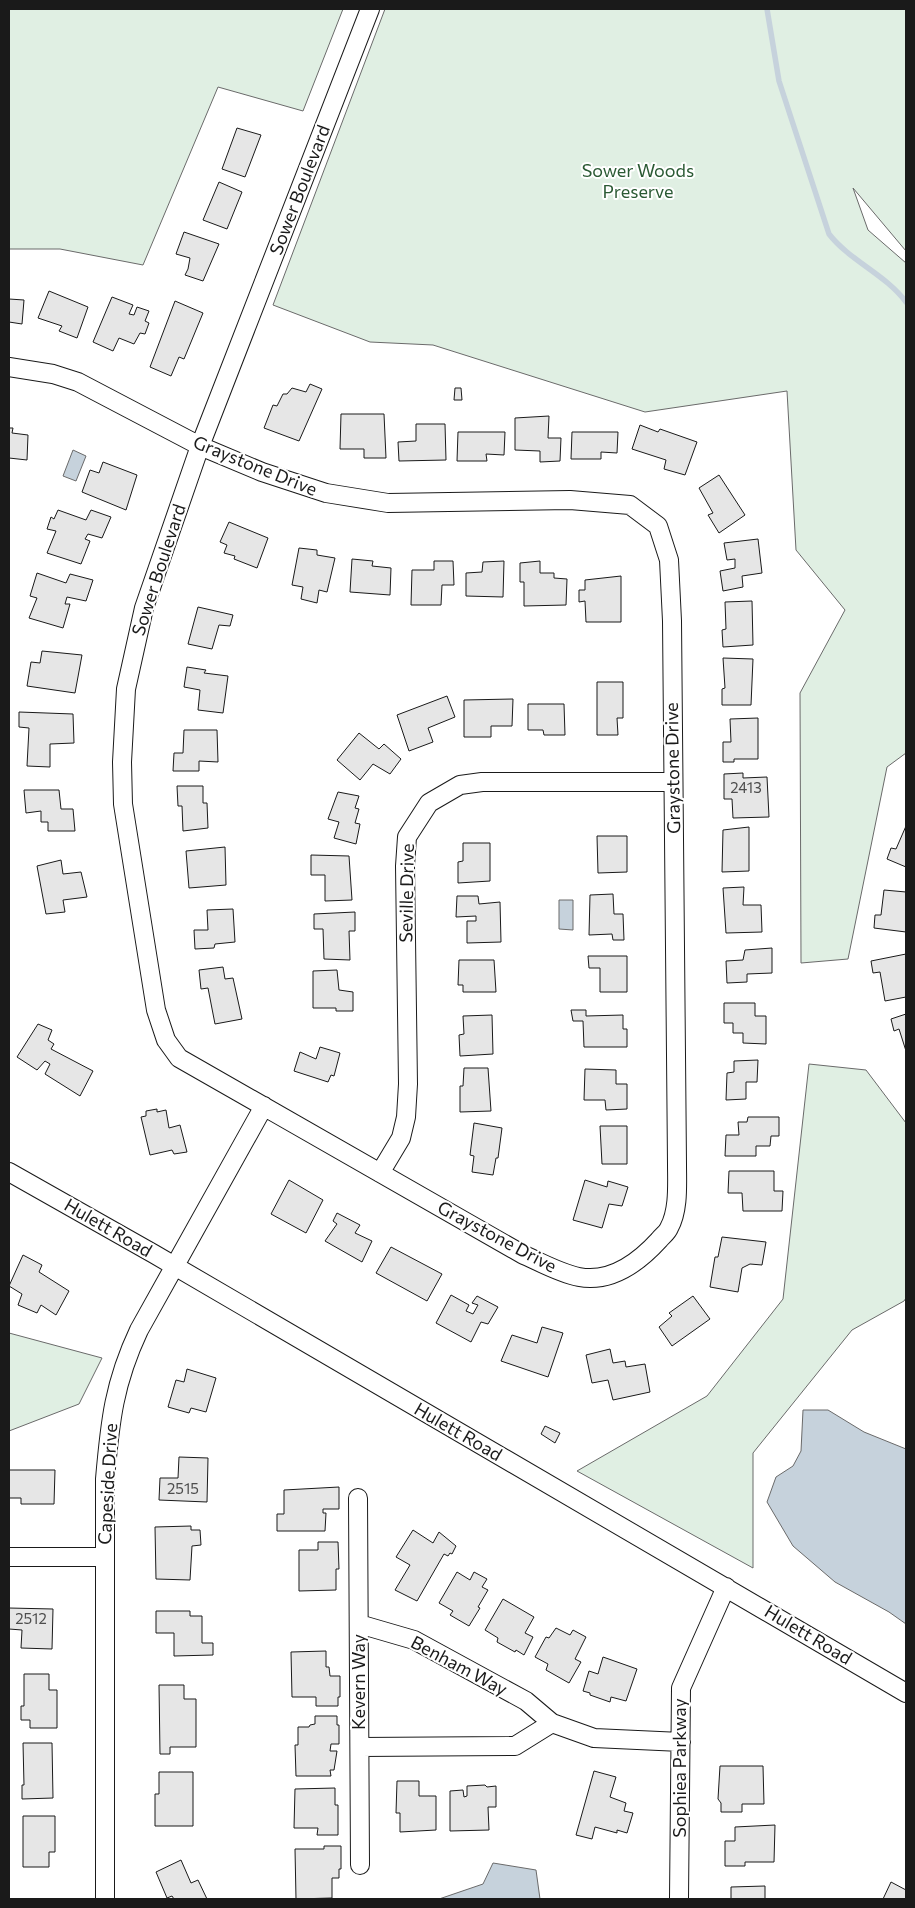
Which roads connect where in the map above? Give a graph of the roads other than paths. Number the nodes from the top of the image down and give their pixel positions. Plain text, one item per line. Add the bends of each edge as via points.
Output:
1 (370, 9) edge
2 (9, 367) edge
3 (200, 446) junction
4 (673, 782) junction
5 (264, 1106) junction
6 (9, 1172) edge
7 (380, 1173) junction
8 (174, 1266) junction
9 (358, 1498) dead end
10 (9, 1557) edge
11 (104, 1557) junction
12 (726, 1587) junction
13 (359, 1624) junction
14 (906, 1693) edge
15 (552, 1722) junction
16 (681, 1742) junction
17 (360, 1747) junction
18 (360, 1865) dead end
19 (105, 1899) edge
20 (679, 1899) edge

1 - 3 street, Sower Boulevard
2 - 3 street, Graystone Drive via 53,374 78,382
3 - 4 street, Graystone Drive via 326,494 388,503 570,500 630,505 658,526 669,560
3 - 5 street, Sower Boulevard via 144,608 126,689 123,804 156,1010 166,1040 179,1058
4 - 7 street, Seville Drive via 482,782 460,785 429,803 407,837 406,1117 400,1138
4 - 7 street, Graystone Drive via 678,1164 676,1207 669,1228 650,1250 625,1270 601,1277 579,1277 522,1254
5 - 7 street, Graystone Drive
5 - 8 street, Capeside Drive
6 - 8 street, Hulett Road
8 - 11 street, Capeside Drive via 129,1352 115,1392 105,1479
8 - 12 street, Hulett Road
9 - 13 street, Kevern Way
10 - 11 street
11 - 19 street, Capeside Drive
12 - 14 street, Hulett Road
12 - 16 street, Sophiea Parkway via 681,1688
13 - 15 street, Benham Way via 414,1640 526,1701
13 - 17 street, Kevern Way
15 - 16 street, Benham Way via 594,1738
15 - 17 street via 515,1746
16 - 20 street, Sophiea Parkway
17 - 18 street, Kevern Way

